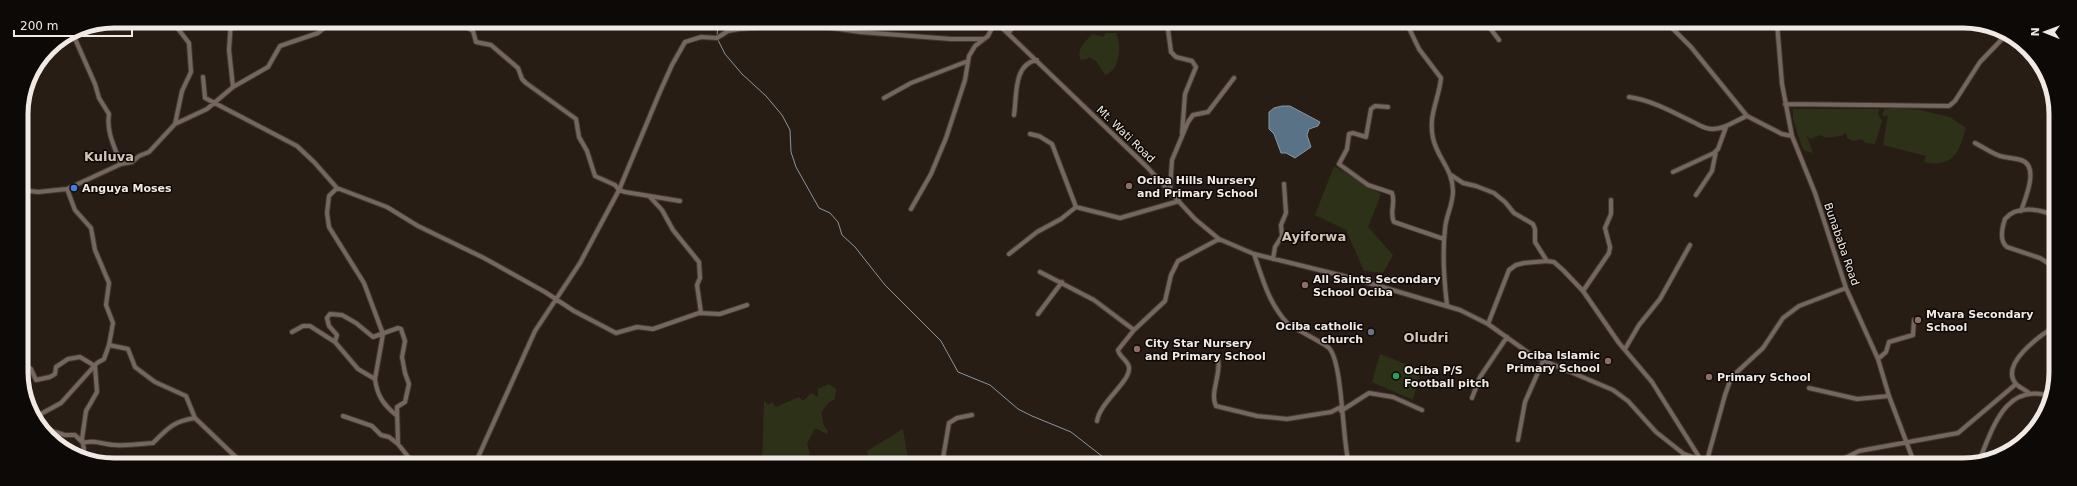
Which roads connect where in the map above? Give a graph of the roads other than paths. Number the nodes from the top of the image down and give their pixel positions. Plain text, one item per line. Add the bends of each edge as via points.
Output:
1 (177, 28) edge
2 (231, 28) edge
3 (324, 28) edge
4 (468, 28) edge
5 (761, 28) edge
6 (833, 28) edge
7 (992, 28) edge
8 (1003, 28) edge
9 (1012, 28) edge
10 (1168, 28) edge
11 (1409, 28) edge
12 (1490, 28) edge
13 (1672, 28) edge
14 (1777, 28) edge
15 (1009, 33) junction
16 (75, 38) edge
17 (2003, 38) edge
18 (984, 39) junction
19 (1499, 40) dead end
20 (1037, 60) junction
21 (968, 61) junction
22 (203, 77) dead end
23 (1234, 78) dead end
24 (233, 87) junction
25 (1629, 97) dead end
26 (884, 98) dead end
27 (215, 103) junction
28 (1786, 104) junction
29 (1388, 107) dead end
30 (1014, 115) dead end
31 (1748, 116) junction
32 (175, 124) junction
33 (1726, 127) junction
34 (1030, 134) dead end
35 (1182, 136) junction
36 (1792, 136) junction
37 (1975, 143) dead end
38 (1716, 151) junction
39 (121, 164) junction
40 (1673, 172) dead end
41 (1451, 175) junction
42 (1284, 184) dead end
43 (337, 188) junction
44 (67, 189) junction
45 (619, 190) junction
46 (1170, 190) junction
47 (28, 191) edge
48 (1696, 195) dead end
49 (650, 196) junction
50 (1611, 200) dead end
51 (680, 201) dead end
52 (1179, 201) junction
53 (1076, 207) junction
54 (911, 209) dead end
55 (2021, 210) junction
56 (2049, 214) edge
57 (1219, 239) junction
58 (1444, 239) junction
59 (1690, 245) dead end
60 (1009, 254) dead end
61 (1254, 254) junction
62 (1273, 259) junction
63 (1547, 261) junction
64 (2049, 264) edge
65 (1040, 272) dead end
66 (1062, 282) junction
67 (1846, 288) junction
68 (1582, 291) junction
69 (556, 299) junction
70 (747, 305) dead end
71 (1448, 305) junction
72 (701, 313) junction
73 (1038, 314) dead end
74 (1914, 320) dead end
75 (1488, 324) junction
76 (1134, 330) junction
77 (2049, 331) edge
78 (292, 332) dead end
79 (383, 334) junction
80 (1507, 337) junction
81 (335, 342) junction
82 (109, 345) junction
83 (1625, 349) junction
84 (1217, 356) dead end
85 (1878, 359) junction
86 (1543, 361) junction
87 (94, 366) junction
88 (28, 367) edge
89 (375, 380) junction
90 (2016, 384) junction
91 (1809, 388) dead end
92 (2029, 393) junction
93 (2045, 395) edge
94 (1889, 396) junction
95 (1472, 398) dead end
96 (1341, 409) junction
97 (1422, 410) dead end
98 (40, 415) edge
99 (396, 415) junction
100 (972, 415) dead end
101 (343, 416) dead end
102 (195, 418) junction
103 (1097, 421) dead end
104 (51, 431) edge
105 (1518, 440) dead end
106 (1907, 442) junction
107 (82, 443) junction
108 (398, 444) junction
109 (82, 452) edge
110 (1684, 454) junction
111 (1984, 455) edge
112 (237, 458) edge
113 (409, 458) edge
114 (478, 458) edge
115 (943, 458) edge
116 (1347, 458) edge
117 (1682, 458) edge
118 (1694, 458) edge
119 (1701, 458) edge
120 (1705, 458) edge
121 (1845, 458) edge
122 (1913, 458) edge

1 - 32 street via 189,43 191,72 182,91
2 - 24 street via 229,50
3 - 24 street via 318,33 280,46 268,67
4 - 45 street via 473,31 476,42 490,44 518,68 526,83 576,119 578,132 595,176 615,185
5 - 45 street via 728,32 717,38 701,37 685,42 672,64
6 - 18 street via 951,39
7 - 18 street
8 - 15 street, Mt. Wati Road
9 - 15 street
10 - 35 street via 1171,52 1176,57 1192,61 1196,67 1185,94
11 - 41 street via 1419,49 1441,78 1433,113 1432,136 1440,158
12 - 19 street
13 - 31 street
14 - 28 street, Bunababa Road
15 - 20 street, Mt. Wati Road
16 - 39 street via 99,98 109,114 110,134
17 - 28 street via 1980,62 1955,101 1949,106
18 - 21 street via 975,46
20 - 30 street via 1027,63 1020,72
20 - 46 street, Mt. Wati Road
21 - 26 street via 911,83
21 - 54 street via 965,80 946,138 931,174
22 - 27 street via 205,98
23 - 35 street via 1208,112 1191,117
24 - 27 street
25 - 33 street via 1652,103 1695,122 1702,128
27 - 32 street
27 - 43 street via 297,146
28 - 36 street, Bunababa Road
29 - 58 street via 1371,108 1366,137 1349,134 1347,149 1339,164 1368,184 1392,193 1394,222
31 - 33 street
31 - 36 street via 1782,134
32 - 39 street via 149,152 132,162
33 - 38 street
34 - 53 street via 1052,144
35 - 46 street via 1170,169
36 - 67 street, Bunababa Road via 1815,193
37 - 55 street via 1993,153 2022,160 2028,165 2030,183
38 - 40 street
38 - 48 street via 1712,171
39 - 44 street
41 - 58 street via 1452,203 1446,219
41 - 63 street via 1463,183 1494,193 1514,213 1533,224 1534,242
42 - 62 street via 1286,213 1281,225 1282,236
43 - 69 street via 387,207 418,226 478,254
43 - 79 street via 329,196 328,227 364,283
44 - 47 street
44 - 82 street via 75,210 91,228 98,257 109,283 106,305 113,323
45 - 49 street
45 - 69 street via 584,256
46 - 52 street, Mt. Wati Road
49 - 51 street
49 - 72 street via 699,262 700,278 697,285
50 - 68 street via 1611,214 1605,228 1610,250
52 - 53 street via 1120,218
52 - 57 street, Mt. Wati Road
53 - 60 street via 1061,219 1036,232
55 - 56 street
55 - 64 street via 2010,214 2005,220 2002,229 2003,243
57 - 61 street, Mt. Wati Road
57 - 76 street via 1178,260 1171,275 1165,302
58 - 71 street via 1444,278
59 - 83 street via 1660,299 1639,325
61 - 62 street, Mt. Wati Road
61 - 96 street via 1271,301 1283,319 1328,348 1333,354 1338,374
62 - 71 street, Mt. Wati Road
63 - 68 street via 1558,266
63 - 75 street via 1520,264 1509,270
65 - 66 street
66 - 73 street
66 - 76 street via 1094,300
67 - 85 street, Bunababa Road
67 - 120 street via 1799,306 1783,318 1763,348 1737,372 1730,381
68 - 83 street
69 - 72 street via 617,333 637,327 653,329
69 - 114 street via 529,343
70 - 72 street via 720,314
71 - 75 street, Mt. Wati Road
74 - 85 street via 1913,335 1889,342 1886,352
75 - 80 street, Mt. Wati Road
76 - 103 street via 1118,350 1129,366 1128,374 1107,400
77 - 90 street via 2027,346 2018,359 2013,373
78 - 81 street via 309,325
79 - 81 street via 373,337 342,315 330,314 327,318 328,324 337,335
79 - 89 street
79 - 99 street via 400,328 405,341 402,357 409,386 405,402 397,407
80 - 86 street, Mt. Wati Road
80 - 95 street via 1480,377
81 - 89 street via 358,368
82 - 87 street via 104,359
82 - 102 street via 128,349 135,366 155,382 186,396
83 - 119 street via 1652,382
84 - 96 street via 1219,364 1216,406 1257,416 1287,419
85 - 94 street, Bunababa Road
86 - 105 street via 1524,402
86 - 110 street, Mt. Wati Road via 1613,390 1628,401 1659,435
87 - 88 street via 80,357 68,359 56,366 55,374 36,380 31,368
87 - 98 street via 61,403
87 - 107 street via 97,392 86,411
89 - 99 street via 382,401
90 - 92 street
90 - 106 street via 1958,433
91 - 94 street via 1857,399
92 - 93 street
92 - 111 street via 2003,409
94 - 106 street, Bunababa Road
96 - 97 street via 1369,393 1393,396
96 - 116 street
99 - 108 street via 399,425
100 - 115 street via 957,418 949,423
101 - 108 street via 375,427 381,435
102 - 107 street via 171,425 153,443 116,445 104,444 97,440
102 - 112 street
104 - 107 street via 76,435
106 - 121 street via 1859,451
106 - 122 street, Bunababa Road
107 - 109 street
108 - 113 street
110 - 117 street
110 - 118 street, Mt. Wati Road

